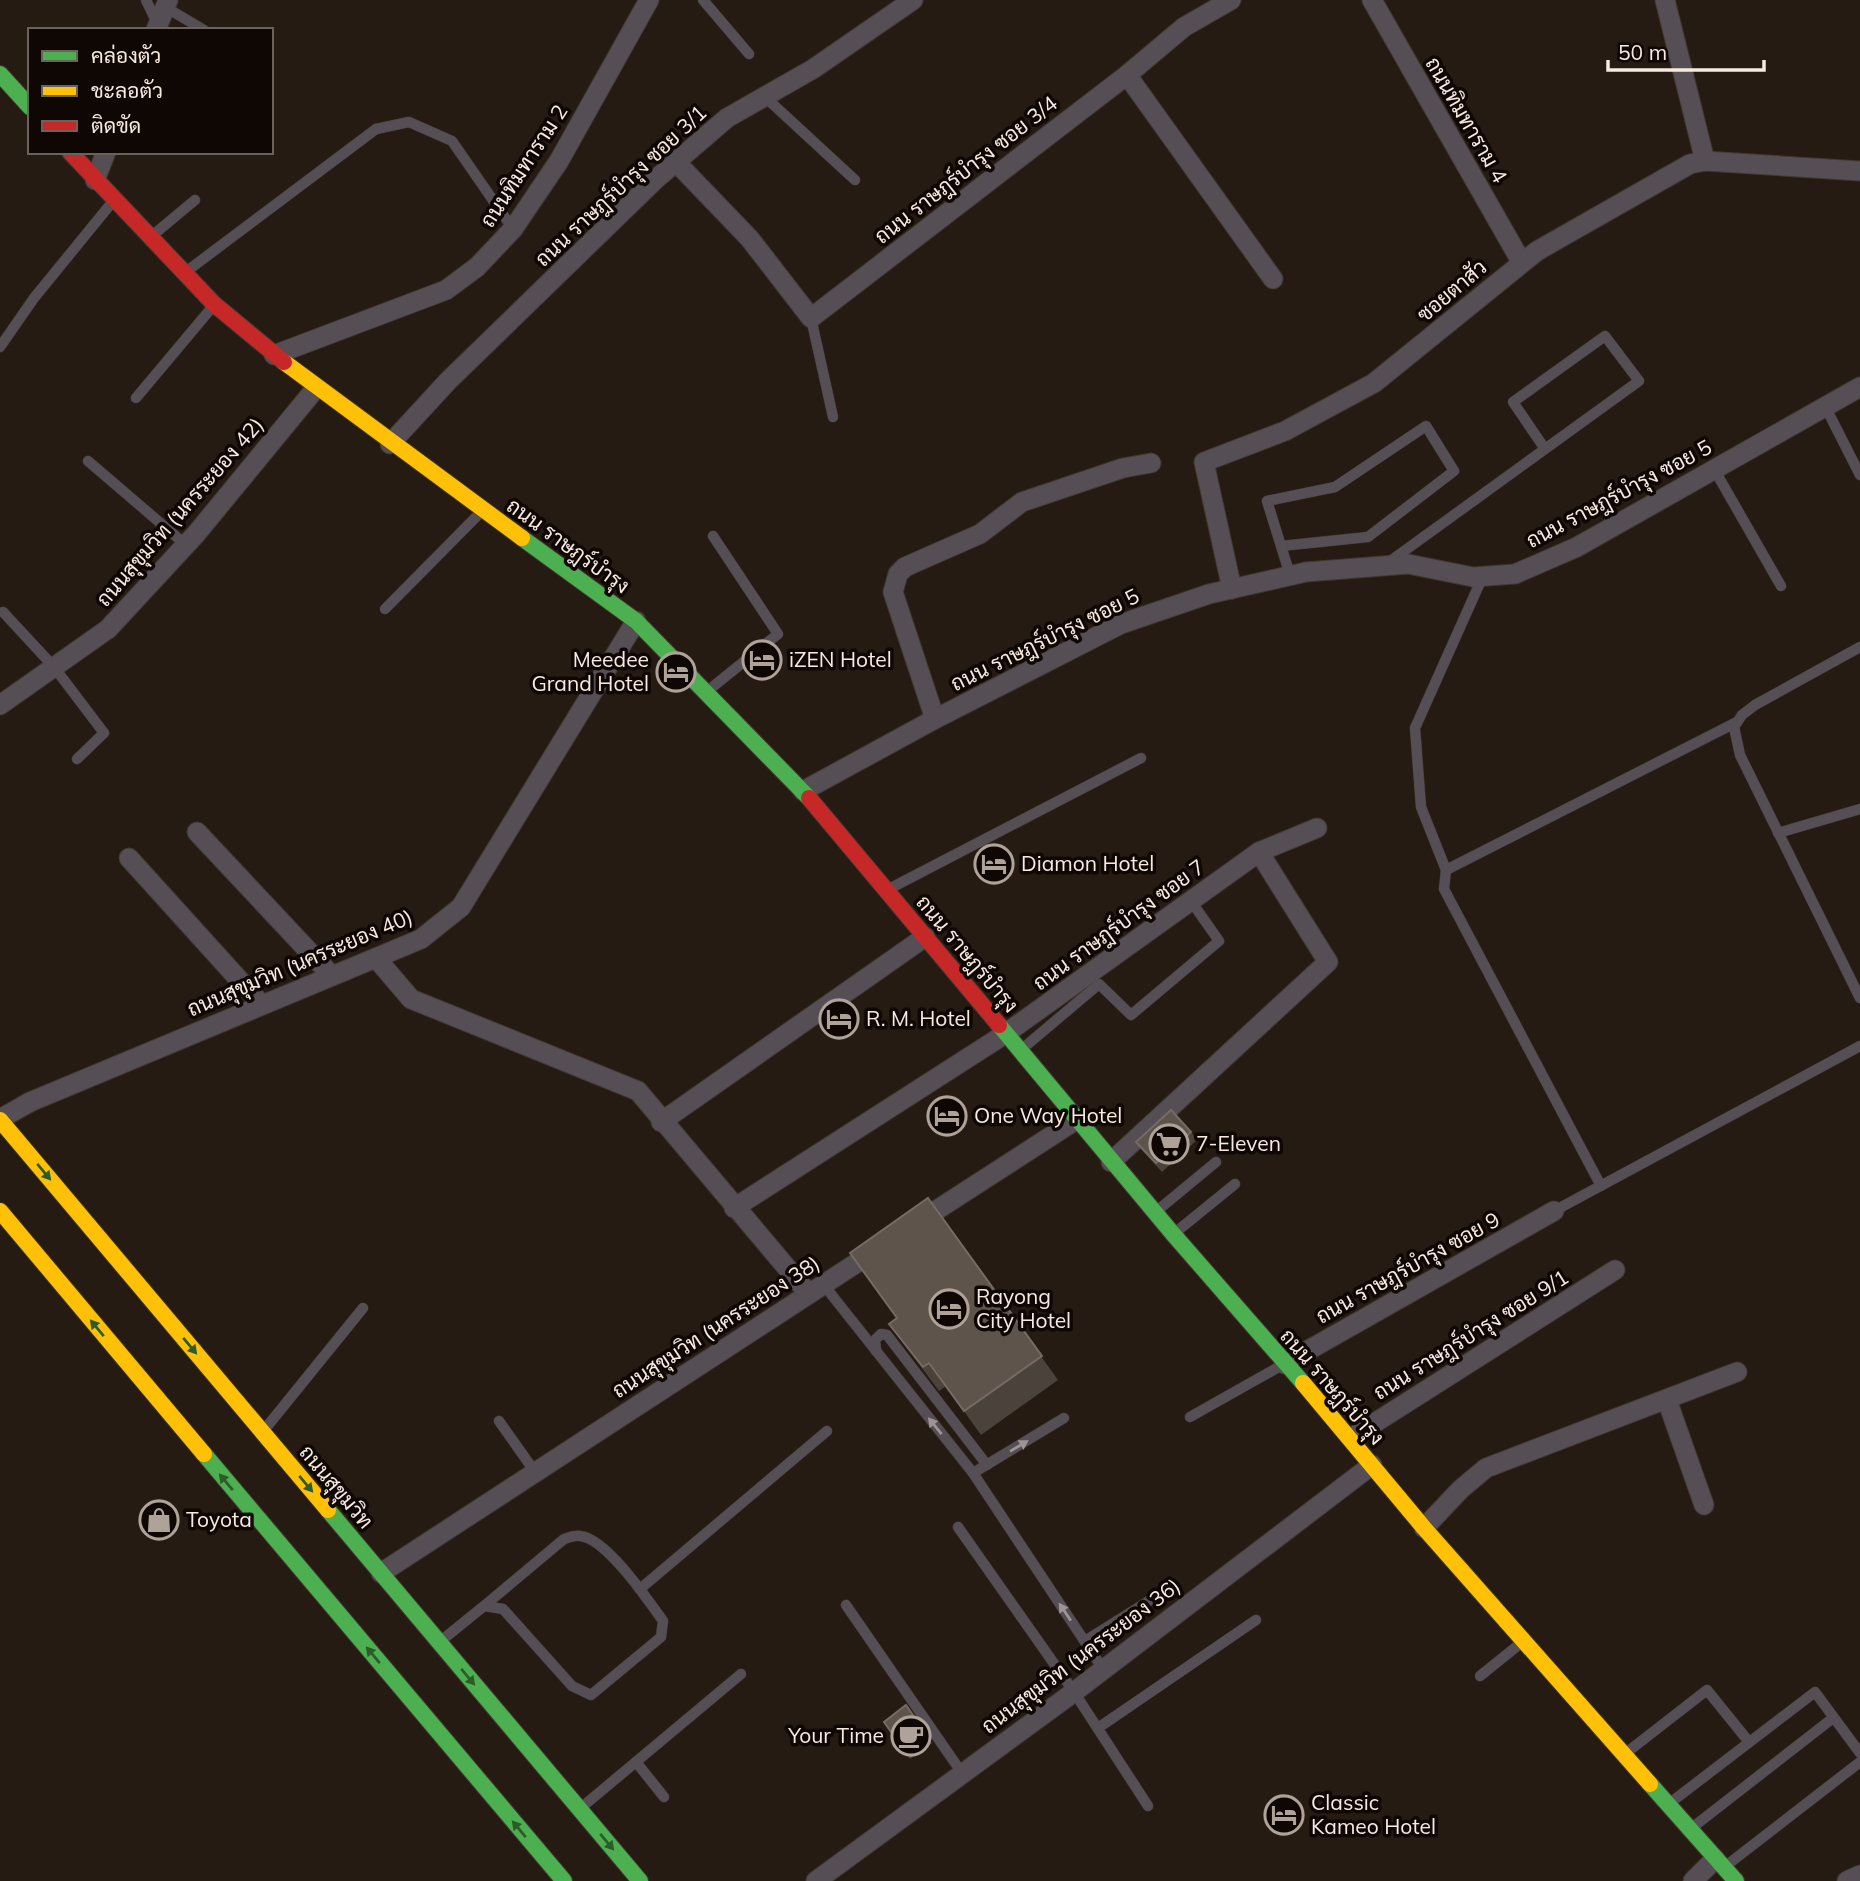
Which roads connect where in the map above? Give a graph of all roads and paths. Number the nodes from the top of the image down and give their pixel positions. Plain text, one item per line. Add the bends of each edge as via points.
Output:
1 (146, 0) edge
2 (649, 0) edge
3 (703, 0) edge
4 (913, 0) edge
5 (1231, 0) edge
6 (1372, 0) edge
7 (1665, 0) edge
8 (162, 15) edge
9 (198, 28) edge
10 (749, 54) dead end
11 (0, 74) edge
12 (1127, 75) junction
13 (764, 96) junction
14 (28, 105) edge
15 (72, 154) edge
16 (105, 154) edge
17 (1704, 161) junction
18 (676, 162) junction
19 (1860, 171) edge
20 (95, 180) junction
21 (855, 180) dead end
22 (114, 200) junction
23 (195, 200) dead end
24 (513, 229) junction
25 (150, 237) junction
26 (1522, 263) junction
27 (184, 274) junction
28 (1273, 279) dead end
29 (214, 304) junction
30 (811, 318) junction
31 (0, 346) edge
32 (274, 355) junction
33 (1860, 387) edge
34 (316, 388) junction
35 (136, 398) dead end
36 (1825, 406) junction
37 (833, 417) dead end
38 (390, 443) junction
39 (1545, 449) junction
40 (88, 461) dead end
41 (1151, 463) dead end
42 (1714, 470) junction
43 (1860, 475) edge
44 (483, 510) junction
45 (713, 536) dead end
46 (186, 545) junction
47 (1281, 545) junction
48 (1384, 566) junction
49 (1290, 576) junction
50 (1478, 576) junction
51 (1781, 586) dead end
52 (1232, 589) junction
53 (385, 609) dead end
54 (4, 612) dead end
55 (636, 621) junction
56 (1860, 646) edge
57 (54, 667) junction
58 (707, 691) junction
59 (0, 705) edge
60 (935, 719) junction
61 (1737, 722) junction
62 (1141, 758) dead end
63 (77, 759) dead end
64 (803, 791) junction
65 (1860, 809) edge
66 (1317, 828) dead end
67 (197, 832) dead end
68 (1779, 833) junction
69 (1259, 852) junction
70 (129, 858) dead end
71 (1446, 870) junction
72 (887, 891) junction
73 (1191, 901) junction
74 (925, 937) junction
75 (376, 958) junction
76 (332, 976) junction
77 (1860, 998) edge
78 (262, 1005) junction
79 (1005, 1034) junction
80 (1860, 1046) edge
81 (1018, 1051) junction
82 (0, 1119) edge
83 (1076, 1120) junction
84 (661, 1122) junction
85 (1111, 1162) junction
86 (1216, 1163) dead end
87 (1235, 1184) dead end
88 (1601, 1186) junction
89 (734, 1208) junction
90 (0, 1211) edge
91 (1553, 1212) joint
92 (1155, 1213) junction
93 (1173, 1234) junction
94 (1615, 1270) dead end
95 (816, 1289) junction
96 (363, 1308) dead end
97 (876, 1351) junction
98 (1284, 1364) junction
99 (1737, 1372) dead end
100 (1667, 1400) junction
101 (1190, 1417) dead end
102 (1064, 1418) dead end
103 (499, 1421) dead end
104 (827, 1431) dead end
105 (262, 1432) junction
106 (1351, 1438) junction
107 (987, 1465) junction
108 (1372, 1465) junction
109 (535, 1472) junction
110 (973, 1472) junction
111 (1704, 1505) dead end
112 (958, 1527) dead end
113 (1424, 1528) junction
114 (381, 1573) junction
115 (640, 1589) junction
116 (1168, 1589) dead end
117 (846, 1605) dead end
118 (484, 1606) junction
119 (1256, 1620) dead end
120 (1085, 1641) junction
121 (1524, 1641) junction
122 (439, 1643) junction
123 (1103, 1669) junction
124 (741, 1674) dead end
125 (1480, 1676) dead end
126 (1074, 1692) junction
127 (1833, 1718) junction
128 (1097, 1728) junction
129 (1749, 1742) junction
130 (1860, 1753) edge
131 (1624, 1754) junction
132 (636, 1762) junction
133 (1860, 1762) edge
134 (962, 1773) junction
135 (664, 1797) dead end
136 (1669, 1805) junction
137 (1148, 1806) dead end
138 (579, 1810) junction
139 (1690, 1829) junction
140 (1720, 1863) junction
141 (1860, 1875) edge
142 (564, 1881) edge
143 (640, 1881) edge
144 (816, 1881) edge
145 (1693, 1881) edge
146 (1736, 1881) edge
147 (1847, 1881) edge

1 - 8 lane
2 - 24 street, ถนนทิมทาราม 2 via 559,161
3 - 10 lane
4 - 13 street, ถนน ราษฎร์บำรุง ซอย 3/1 via 813,69
5 - 12 street, ถนน ราษฎร์บำรุง ซอย 3/4 via 1184,27
6 - 26 street, ถนนทิมทาราม 4
7 - 17 street
8 - 9 lane
11 - 14 street
12 - 28 street
12 - 30 street, ถนน ราษฎร์บำรุง ซอย 3/4
13 - 18 street, ถนน ราษฎร์บำรุง ซอย 3/1 via 727,118
13 - 21 lane
15 - 20 street, ถนน ราษฎร์บำรุง
16 - 20 street
17 - 19 street, ซอยตาสัว
17 - 26 street, ซอยตาสัว via 1656,182
18 - 30 street via 750,239
18 - 38 street, ถนน ราษฎร์บำรุง ซอย 3/1 via 448,381
20 - 22 street, ถนน ราษฎร์บำรุง
22 - 25 street, ถนน ราษฎร์บำรุง
22 - 31 lane
23 - 25 lane
24 - 27 lane via 452,141 409,122 376,129
24 - 32 street, ถนนทิมทาราม 2 via 477,267 446,290
25 - 27 street, ถนน ราษฎร์บำรุง
26 - 52 street, ซอยตาสัว via 1374,383 1285,431 1204,462
27 - 29 street, ถนน ราษฎร์บำรุง
29 - 32 street, ถนน ราษฎร์บำรุง
29 - 35 lane
30 - 37 lane
32 - 34 street, ถนน ราษฎร์บำรุง
33 - 36 street, ถนน ราษฎร์บำรุง ซอย 5
34 - 38 street, ถนน ราษฎร์บำรุง
34 - 46 street, ถนนสุขุมวิท (นครระยอง 42)
36 - 42 street, ถนน ราษฎร์บำรุง ซอย 5
36 - 43 lane
38 - 44 street, ถนน ราษฎร์บำรุง
39 - 39 lane via 1513,402 1605,336 1639,381
39 - 48 lane
40 - 46 lane
41 - 60 street via 1023,502 980,534 898,574 893,592
42 - 50 street, ถนน ราษฎร์บำรุง ซอย 5 via 1577,547 1515,573
42 - 51 lane
44 - 53 lane
44 - 55 street, ถนน ราษฎร์บำรุง
45 - 58 lane via 778,634
46 - 57 street, ถนนสุขุมวิท (นครระยอง 42) via 108,629
47 - 47 lane via 1368,537 1454,471 1426,426 1335,488 1267,501
47 - 49 lane
48 - 49 street, ถนน ราษฎร์บำรุง ซอย 5
48 - 50 street, ถนน ราษฎร์บำรุง ซอย 5 via 1408,564
49 - 52 street, ถนน ราษฎร์บำรุง ซอย 5
50 - 71 lane via 1415,729 1422,807
52 - 60 street, ถนน ราษฎร์บำรุง ซอย 5 via 1121,624
54 - 57 lane
55 - 58 street, ถนน ราษฎร์บำรุง
55 - 75 street, ถนนสุขุมวิท (นครระยอง 40) via 461,907 421,939
56 - 61 lane via 1755,705
57 - 59 street, ถนนสุขุมวิท (นครระยอง 42)
57 - 63 lane via 104,733
58 - 64 street, ถนน ราษฎร์บำรุง
60 - 64 street, ถนน ราษฎร์บำรุง ซอย 5
61 - 68 lane via 1734,739 1740,755
61 - 71 lane
62 - 72 lane
64 - 72 street, ถนน ราษฎร์บำรุง
65 - 68 lane
66 - 69 street, ถนน ราษฎร์บำรุง ซอย 7
67 - 76 street
68 - 77 lane
69 - 73 street, ถนน ราษฎร์บำรุง ซอย 7
69 - 85 street via 1328,962
70 - 78 street
71 - 88 lane via 1444,889
72 - 74 street, ถนน ราษฎร์บำรุง
73 - 79 street, ถนน ราษฎร์บำรุง ซอย 7
73 - 81 lane via 1219,941 1131,1015 1099,984
74 - 79 street, ถนน ราษฎร์บำรุง
74 - 84 street
75 - 76 street, ถนนสุขุมวิท (นครระยอง 40)
75 - 84 street via 411,999 638,1091
76 - 78 street, ถนนสุขุมวิท (นครระยอง 40)
78 - 82 street, ถนนสุขุมวิท (นครระยอง 40) via 30,1102
79 - 81 street, ถนน ราษฎร์บำรุง
79 - 89 street, ถนน ราษฎร์บำรุง ซอย 7
80 - 88 lane
81 - 83 street, ถนน ราษฎร์บำรุง
82 -> 105 street, ถนนสุขุมวิท
83 - 85 street, ถนน ราษฎร์บำรุง
83 - 95 street, ถนนสุขุมวิท (นครระยอง 38)
84 - 89 street
85 - 92 street, ถนน ราษฎร์บำรุง
86 - 92 lane
87 - 93 lane
88 - 91 lane
89 - 95 street
142 -> 90 street
91 - 98 street, ถนน ราษฎร์บำรุง ซอย 9
92 - 93 street, ถนน ราษฎร์บำรุง
93 - 98 street, ถนน ราษฎร์บำรุง
94 - 106 street, ถนน ราษฎร์บำรุง ซอย 9/1
95 - 97 lane
95 - 109 street, ถนนสุขุมวิท (นครระยอง 38)
96 - 105 lane
97 - 107 lane via 875,1340 887,1335
110 -> 97 lane
98 - 101 lane
98 - 106 street, ถนน ราษฎร์บำรุง
99 - 100 street
100 - 111 street
100 - 113 street via 1486,1468
107 -> 102 lane
103 - 109 lane
104 - 115 lane
105 -> 114 street, ถนนสุขุมวิท
106 - 108 street, ถนน ราษฎร์บำรุง
107 - 110 lane
108 - 113 street, ถนน ราษฎร์บำรุง
108 - 123 street, ถนนสุขุมวิท (นครระยอง 36)
109 - 114 street, ถนนสุขุมวิท (นครระยอง 38)
120 -> 110 lane
112 - 126 lane
113 - 121 street, ถนน ราษฎร์บำรุง
114 - 122 street, ถนนสุขุมวิท
115 - 118 lane via 598,1543 580,1536 564,1539
115 - 118 lane via 663,1621 661,1637 591,1695 572,1686 503,1609
116 - 120 lane
117 - 134 lane
118 - 122 lane
119 - 128 lane
120 - 123 lane
121 - 125 lane
121 - 131 street, ถนน ราษฎร์บำรุง
122 -> 138 street, ถนนสุขุมวิท
123 - 126 street, ถนนสุขุมวิท (นครระยอง 36)
124 - 132 lane
126 - 128 lane
126 - 134 street, ถนนสุขุมวิท (นครระยอง 36)
127 - 129 lane via 1815,1692
127 - 130 lane
127 - 139 lane
128 - 137 lane
129 - 131 lane via 1707,1690
129 - 136 lane
131 - 136 street, ถนน ราษฎร์บำรุง
132 - 135 lane
132 - 138 lane
133 - 140 lane
134 - 144 street, ถนนสุขุมวิท (นครระยอง 36)
136 - 139 street, ถนน ราษฎร์บำรุง
138 -> 143 street, ถนนสุขุมวิท
139 - 140 street, ถนน ราษฎร์บำรุง
140 - 145 street
140 - 146 street, ถนน ราษฎร์บำรุง
141 - 147 street

